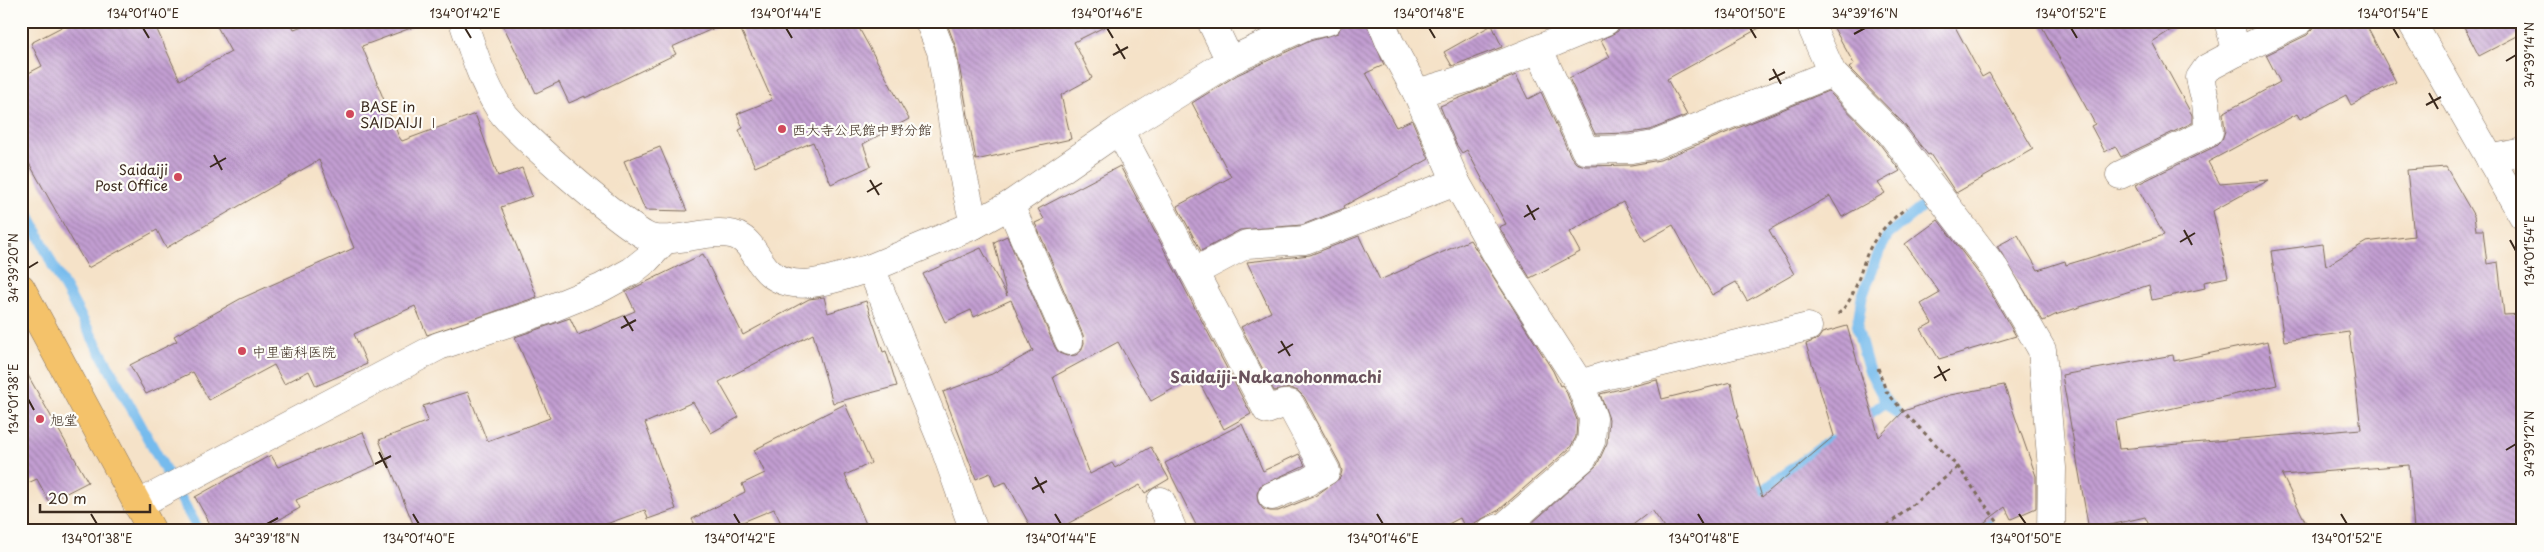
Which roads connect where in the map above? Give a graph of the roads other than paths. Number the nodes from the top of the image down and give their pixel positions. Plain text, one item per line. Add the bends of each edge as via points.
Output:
1 (463, 21) edge
2 (929, 21) edge
3 (1211, 21) edge
4 (1328, 21) edge
5 (1382, 21) edge
6 (1606, 21) edge
7 (1809, 21) edge
8 (2228, 21) edge
9 (2300, 21) edge
10 (2411, 21) edge
11 (1539, 50) junction
12 (2237, 52) junction
13 (1230, 61) junction
14 (1832, 73) junction
15 (1417, 93) junction
16 (1119, 130) junction
17 (2523, 152) edge
18 (2490, 159) junction
19 (2120, 174) dead end
20 (1456, 182) junction
21 (1010, 206) junction
22 (2523, 216) edge
23 (974, 225) junction
24 (664, 241) junction
25 (871, 268) junction
26 (1194, 272) junction
27 (21, 288) edge
28 (1808, 327) road end
29 (1069, 341) dead end
30 (1580, 384) junction
31 (1272, 496) dead end
32 (1160, 501) dead end
33 (137, 505) junction
34 (1501, 529) edge
35 (152, 531) edge
36 (974, 531) edge
37 (1173, 531) edge
38 (2051, 531) edge

1 - 24 street via 480,73 500,110 554,162 632,228
2 - 23 street via 941,51
3 - 13 street
4 - 13 street via 1305,26
5 - 15 street
6 - 11 street
7 - 14 street
8 - 12 street
9 - 12 street
10 - 18 street
11 - 14 street via 1585,150 1654,145
11 - 15 street via 1468,78
12 - 19 street via 2207,68 2200,78 2209,132
13 - 16 street
14 - 38 street via 1891,133 1995,269 2042,350 2052,468
15 - 20 street
16 - 21 street
16 - 26 street
17 - 18 street
18 - 22 street
20 - 26 street via 1305,240 1247,244
20 - 30 street via 1497,255
21 - 23 street
21 - 29 street
23 - 25 street
24 - 25 street via 718,233 741,238 769,273 786,284 811,284
24 - 33 street via 632,271 601,288 548,310 439,346
25 - 36 street via 945,449
26 - 31 street via 1267,410 1290,404 1326,471
27 - 33 main road
28 - 30 street
30 - 34 street via 1593,418 1591,441 1583,458
32 - 37 street
33 - 35 main road

